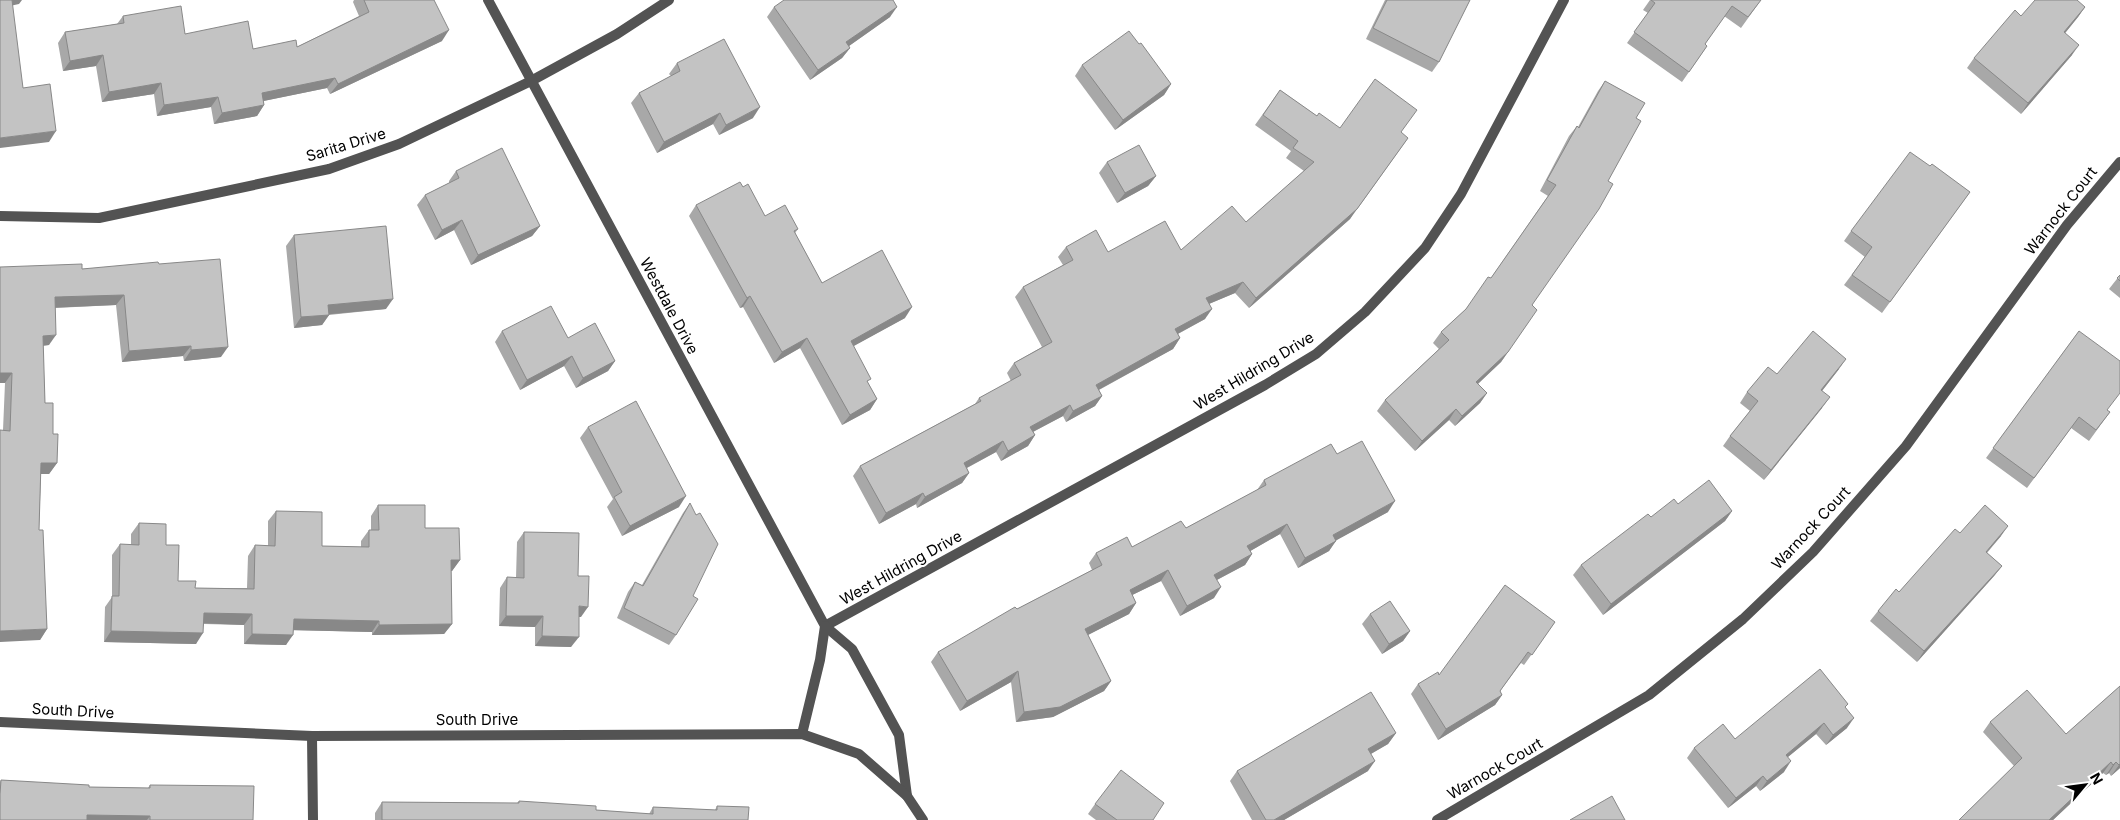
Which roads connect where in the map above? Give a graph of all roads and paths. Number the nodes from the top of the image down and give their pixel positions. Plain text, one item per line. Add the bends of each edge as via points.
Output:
1 (488, 0) edge
2 (670, 0) edge
3 (1564, 0) edge
4 (530, 81) junction
5 (2120, 162) edge
6 (0, 216) edge
7 (825, 626) junction
8 (0, 722) edge
9 (802, 734) junction
10 (312, 736) junction
11 (907, 796) junction
12 (313, 820) edge
13 (923, 820) edge
14 (1437, 820) edge

1 - 4 street, Westdale Drive
2 - 4 street, Sarita Drive via 618,34
3 - 7 street, West Hildring Drive via 1461,194 1425,248 1358,318 1316,354
4 - 6 street, Sarita Drive via 399,144 329,169 99,218
4 - 7 street, Westdale Drive
5 - 14 street, Warnock Court via 2067,225 1906,446 1813,552 1743,619 1649,695
7 - 9 street
7 - 11 street, Westdale Drive via 852,649 899,735
8 - 10 street, South Drive
9 - 10 street, South Drive
9 - 11 street, South Drive via 859,754
10 - 12 street
11 - 13 street, South Drive

